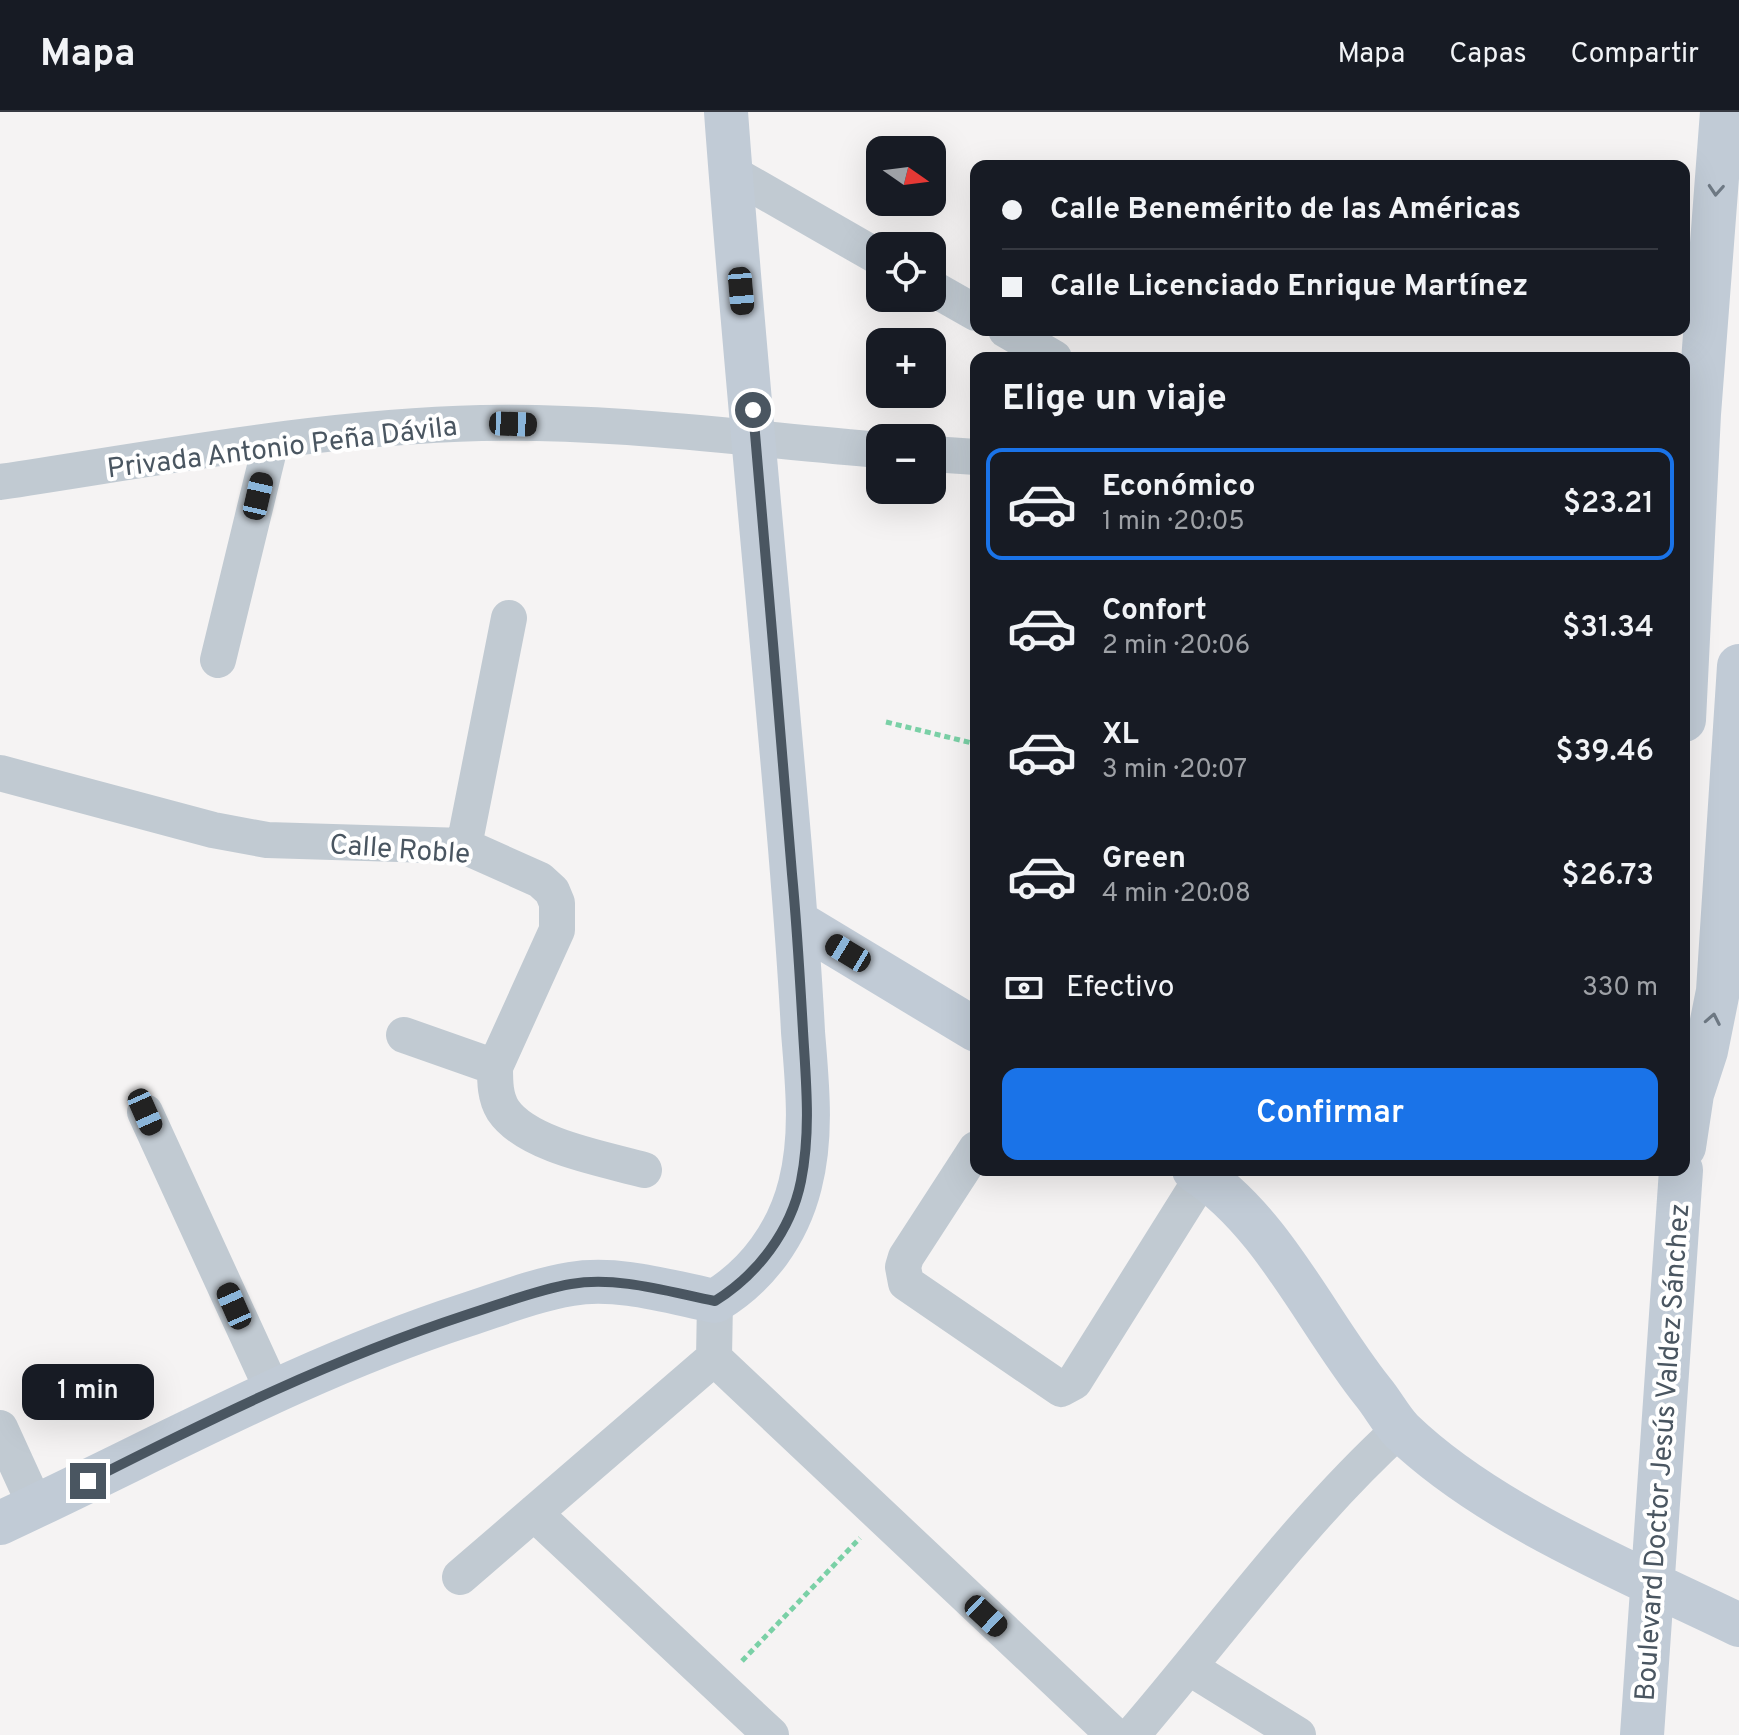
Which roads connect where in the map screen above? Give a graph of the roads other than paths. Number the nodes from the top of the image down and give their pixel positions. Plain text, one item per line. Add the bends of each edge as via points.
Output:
1 (726, 112) edge
2 (1727, 127) edge
3 (730, 172) junction
4 (866, 250) edge
5 (946, 296) edge
6 (970, 310) edge
7 (755, 440) junction
8 (271, 442) junction
9 (866, 449) edge
10 (946, 455) edge
11 (970, 457) edge
12 (0, 482) edge
13 (1690, 598) edge
14 (509, 618) dead end
15 (218, 660) dead end
16 (1739, 666) edge
17 (0, 773) edge
18 (464, 846) junction
19 (797, 922) junction
20 (970, 1026) edge
21 (404, 1035) dead end
22 (495, 1067) junction
23 (1690, 1080) edge
24 (145, 1112) dead end
25 (970, 1158) edge
26 (644, 1170) dead end
27 (1197, 1176) edge
28 (1202, 1176) edge
29 (1681, 1176) edge
30 (715, 1301) junction
31 (714, 1358) junction
32 (272, 1389) junction
33 (0, 1428) edge
34 (1400, 1429) junction
35 (534, 1513) junction
36 (18, 1515) edge
37 (460, 1577) dead end
38 (1652, 1582) junction
39 (1739, 1625) edge
40 (1190, 1668) junction
41 (771, 1735) edge
42 (1114, 1735) edge
43 (1132, 1735) edge
44 (1298, 1735) edge
45 (1642, 1735) edge

1 - 3 street
2 -> 13 street via 1699,414
3 - 4 street
3 - 7 street
5 - 6 street
7 - 8 street, Privada Antonio Peña Dávila via 484,423
7 - 9 street, Privada Antonio Peña Dávila
7 - 19 street
8 - 12 street, Privada Antonio Peña Dávila
8 - 15 street
10 - 11 street
14 - 18 street
23 -> 16 street via 1706,1051 1718,991
17 - 18 street, Calle Roble via 267,840
18 - 22 street, Calle Roble via 540,880 557,903 557,930
19 - 20 street
19 - 30 street via 808,1100 800,1185 766,1256 741,1285
21 - 22 street
22 - 26 street via 496,1091 510,1119 557,1145
24 - 32 street
25 - 27 street via 906,1257 903,1277 1061,1389 1074,1382
28 - 34 street via 1291,1271 1352,1367
29 - 38 street, Boulevard Doctor Jesús Valdez Sánchez
30 - 31 street
30 - 32 street via 620,1283 573,1283 418,1330
31 - 35 street
31 - 42 street
32 - 36 street
33 - 36 street
34 - 38 street via 1449,1471 1500,1503
34 - 40 street via 1296,1539
35 - 37 street
35 - 41 street
38 - 39 street
38 - 45 street, Boulevard Doctor Jesús Valdez Sánchez
40 - 43 street
40 - 44 street

